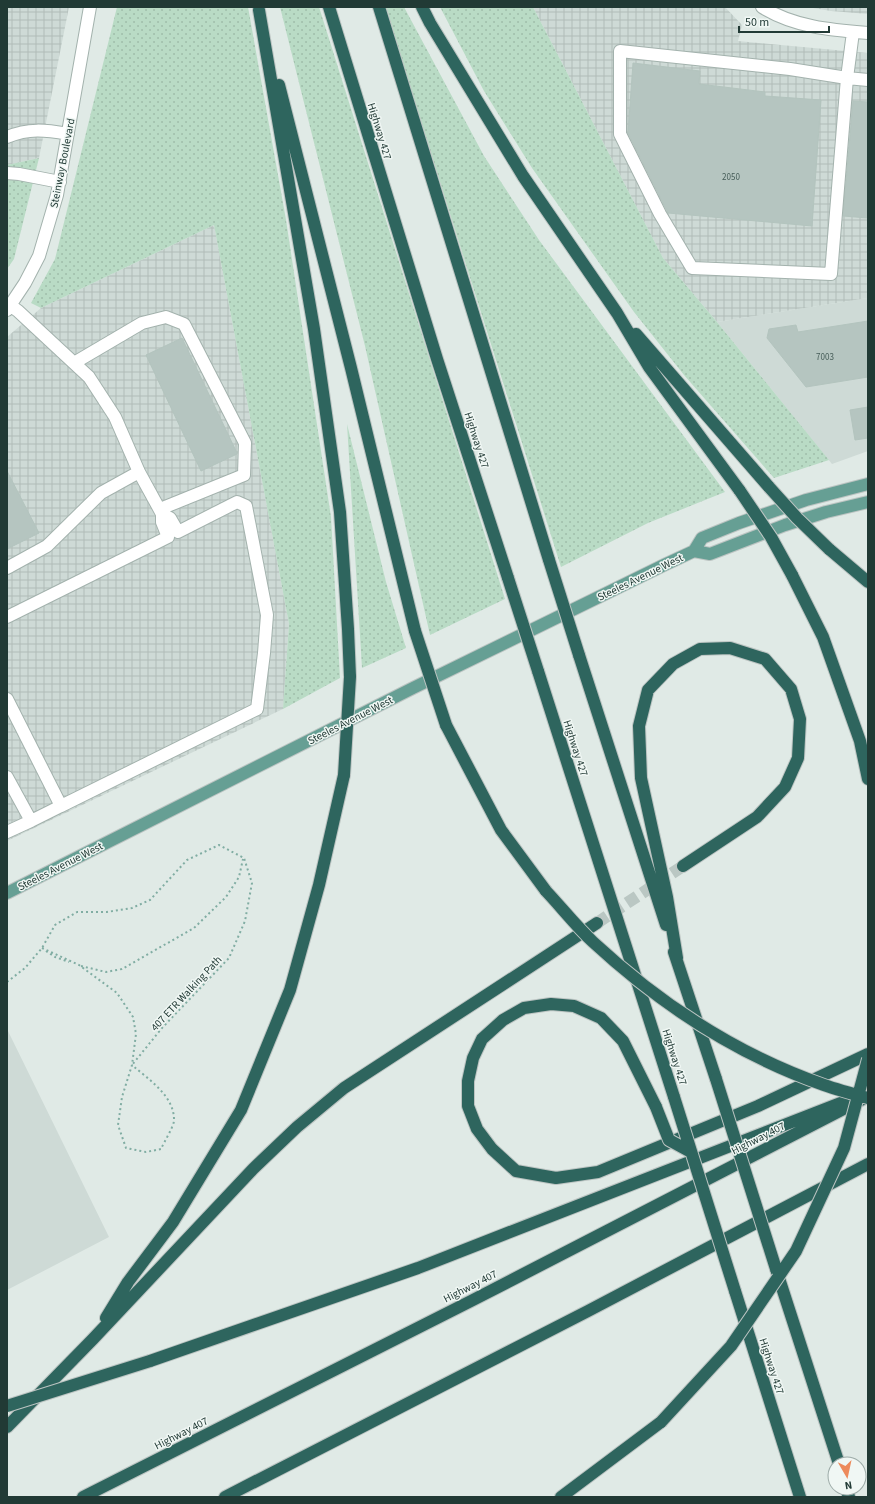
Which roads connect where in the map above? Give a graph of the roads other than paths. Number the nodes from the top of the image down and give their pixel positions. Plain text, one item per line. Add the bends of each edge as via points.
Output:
1 (90, 7) edge
2 (329, 7) edge
3 (379, 7) edge
4 (422, 7) edge
5 (762, 7) edge
6 (259, 8) edge
7 (853, 32) junction
8 (868, 33) edge
9 (847, 78) junction
10 (868, 80) edge
11 (68, 134) junction
12 (7, 137) edge
13 (7, 173) edge
14 (60, 182) junction
15 (9, 308) edge
16 (617, 313) junction
17 (74, 363) junction
18 (139, 472) junction
19 (868, 484) edge
20 (868, 502) edge
21 (161, 512) junction
22 (694, 551) junction
23 (7, 568) edge
24 (868, 582) edge
25 (7, 617) edge
26 (7, 699) edge
27 (7, 777) edge
28 (868, 778) edge
29 (62, 806) junction
30 (31, 821) junction
31 (7, 832) edge
32 (683, 866) tunnel mouth
33 (7, 893) edge
34 (597, 923) tunnel mouth
35 (677, 958) junction
36 (868, 1054) edge
37 (868, 1058) edge
38 (868, 1092) edge
39 (868, 1097) edge
40 (691, 1152) junction
41 (868, 1164) edge
42 (93, 1340) junction
43 (7, 1406) edge
44 (7, 1427) edge
45 (836, 1456) edge
46 (83, 1497) edge
47 (225, 1497) edge
48 (561, 1497) edge
49 (800, 1497) edge

1 - 11 street, Steinway Boulevard
2 - 40 highway, Highway 427, bridge via 437,359
3 - 35 highway, bridge via 579,656
4 - 16 highway via 523,176
5 - 7 street via 777,16 807,26
6 - 39 highway, bridge via 415,631 446,725 500,830 546,890 592,941 644,986 700,1026 760,1059 824,1085
6 - 42 highway, bridge via 314,329 340,512 350,677 344,775 319,885 290,990 242,1110 173,1222 128,1282
7 - 8 street
7 - 9 street
9 - 9 street via 790,68 620,51 620,134 660,214 692,268 831,274
9 - 10 street
11 - 12 street via 43,130 21,131
11 - 14 street, Steinway Boulevard
13 - 14 street
14 - 15 street, Steinway Boulevard via 39,256
15 - 17 street via 18,311
16 - 24 highway, bridge via 796,518
16 - 28 highway, bridge via 649,367 771,537 792,575 824,637 860,741
17 - 18 street via 89,377 115,417
17 - 21 street via 142,323 166,317 184,324 245,443 244,474
18 - 21 street
18 - 23 street via 102,493 47,546
19 - 22 main road, Steeles Avenue West via 772,510 732,525 702,538
20 - 22 main road, Steeles Avenue West via 785,525 710,554
21 - 25 street via 168,537
21 - 29 street via 170,518 178,532 237,502 246,506 267,615 257,710
22 - 33 main road, Steeles Avenue West via 412,688
26 - 29 street
27 - 30 street
29 - 30 street
30 - 31 street
32 - 35 highway via 757,817 785,787 798,758 800,719 791,689 765,659 730,648 700,649 673,664 648,690 639,726 641,778 667,897
34 - 42 highway via 344,1088 308,1117 253,1169
35 - 45 highway, bridge
36 - 40 highway, bridge via 758,1106 598,1172 556,1178 516,1171 492,1149 477,1129 468,1106 468,1081 473,1058 482,1038 503,1020 524,1008 551,1004 574,1006 601,1018 623,1041 656,1107 669,1140
37 - 48 highway, bridge via 844,1148 796,1252 731,1346 661,1422
38 - 43 highway, bridge via 418,1268 150,1361
39 - 46 highway, Highway 407
40 - 49 highway, Highway 427, bridge
41 - 47 highway via 581,1315
42 - 44 highway

